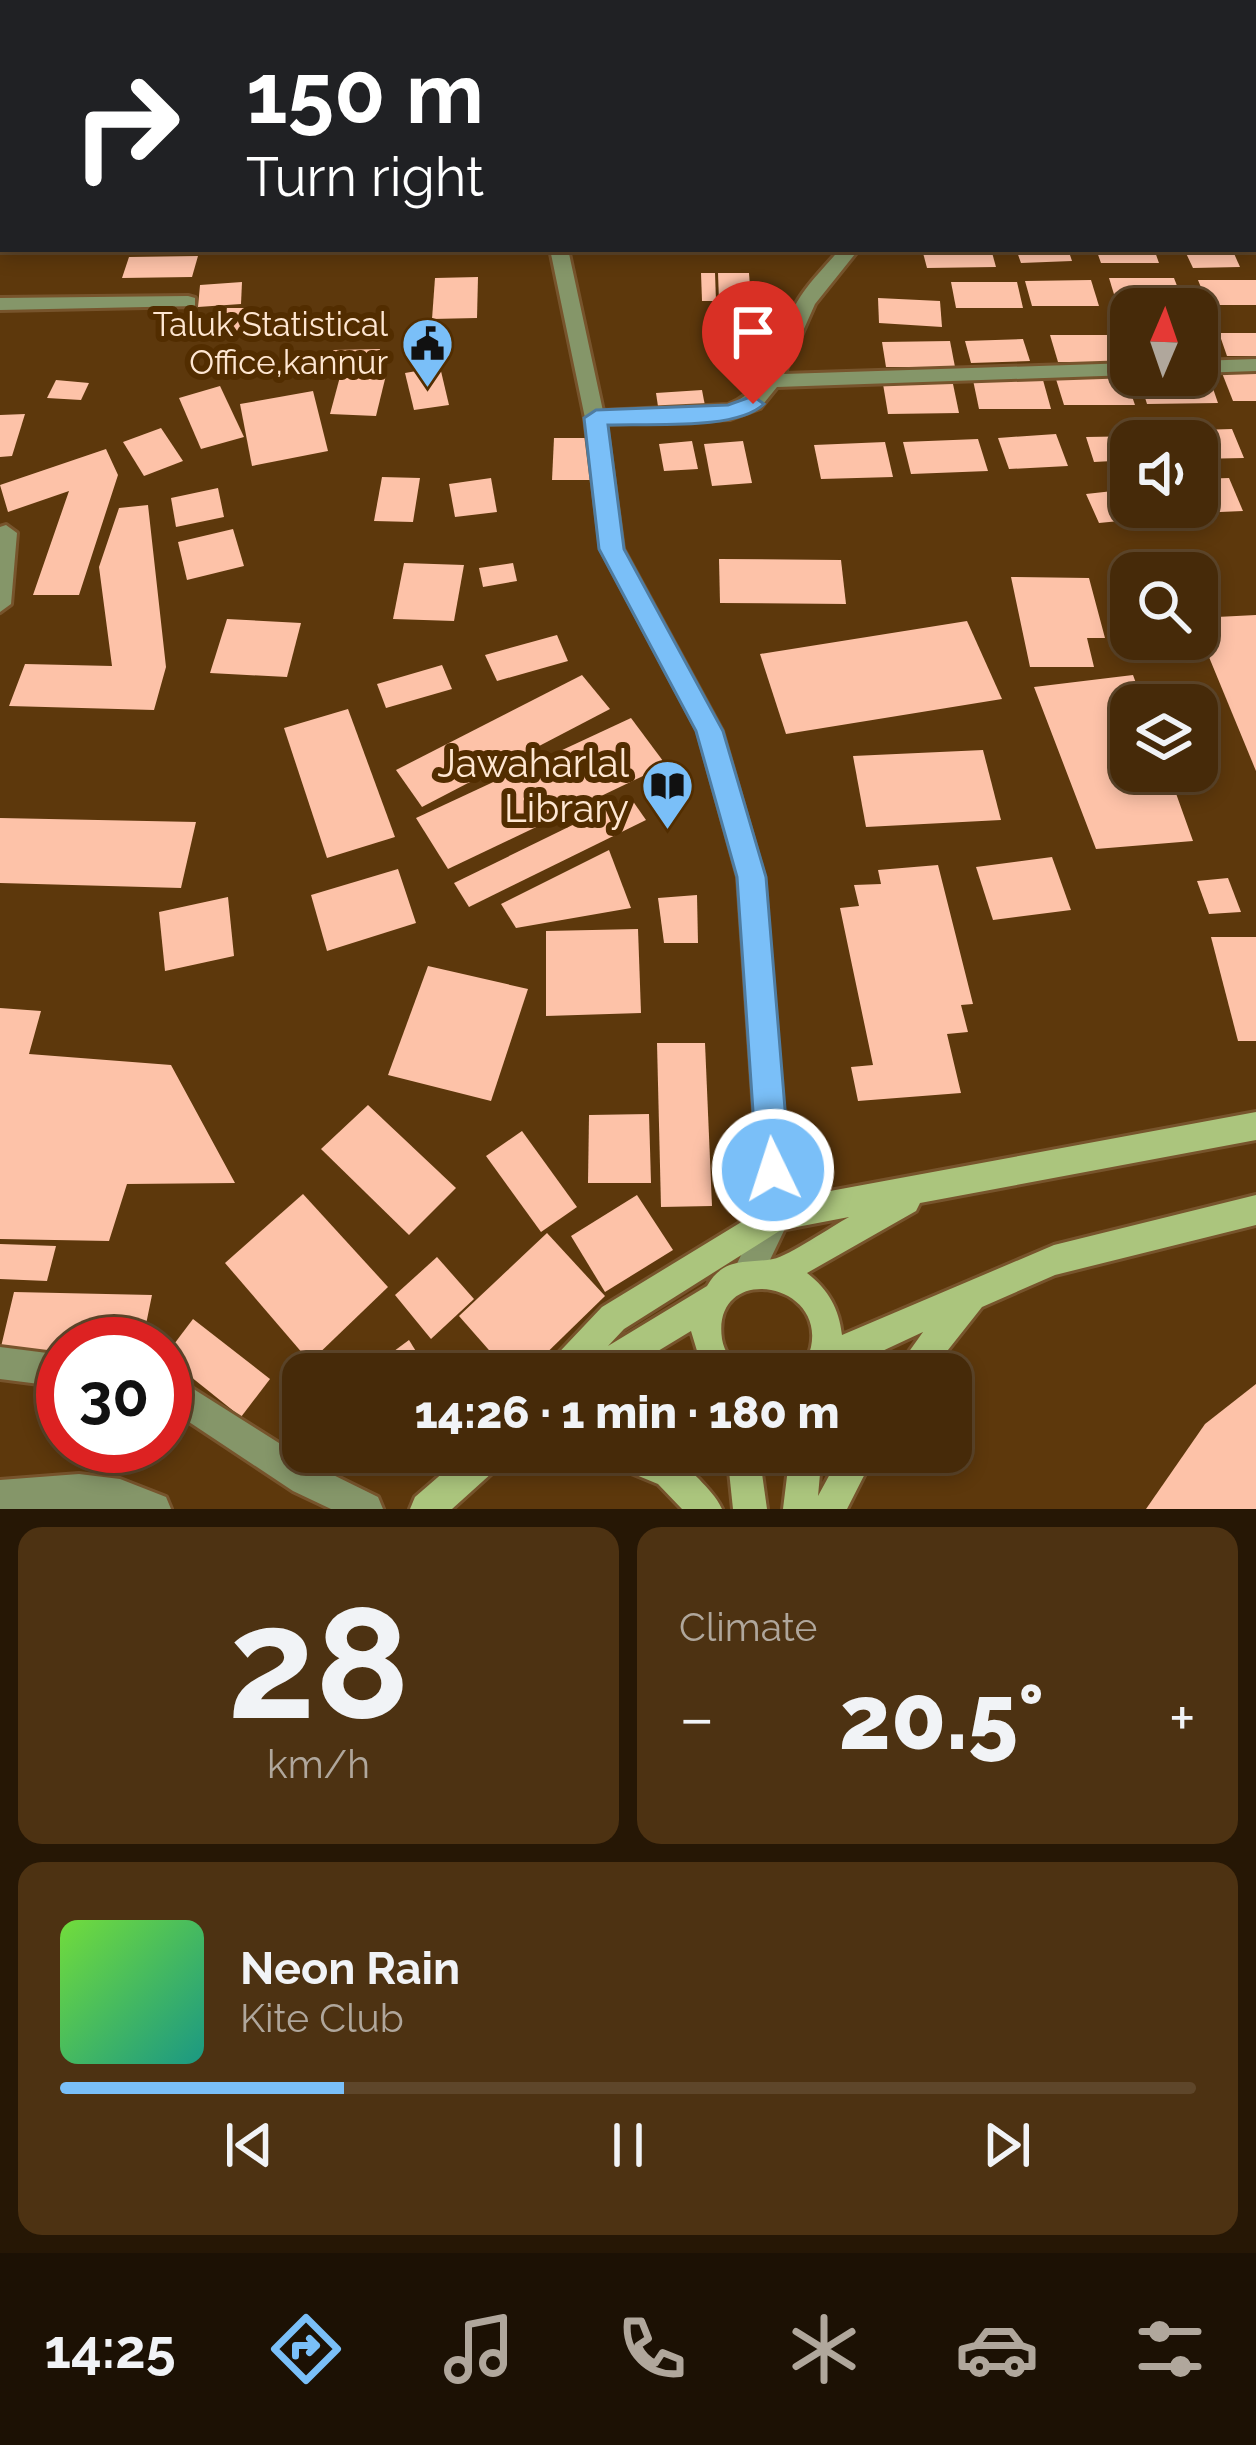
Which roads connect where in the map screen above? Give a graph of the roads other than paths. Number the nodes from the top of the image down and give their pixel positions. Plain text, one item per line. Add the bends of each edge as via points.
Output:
1 (561, 252) edge
2 (848, 252) edge
3 (188, 302) dead end
4 (0, 304) edge
5 (1256, 364) edge
6 (1218, 366) edge
7 (1110, 370) edge
8 (771, 381) junction
9 (596, 418) junction
10 (6, 533) dead end
11 (0, 604) edge
12 (1256, 1126) edge
13 (925, 1190) junction
14 (1256, 1210) edge
15 (776, 1216) junction
16 (762, 1274) junction
17 (975, 1294) junction
18 (717, 1296) junction
19 (580, 1353) edge
20 (625, 1353) edge
21 (710, 1353) edge
22 (823, 1353) edge
23 (848, 1353) edge
24 (926, 1353) edge
25 (0, 1363) edge
26 (36, 1368) edge
27 (192, 1405) edge
28 (468, 1473) edge
29 (670, 1473) edge
30 (746, 1473) edge
31 (804, 1473) edge
32 (849, 1473) edge
33 (0, 1496) edge
34 (137, 1504) edge
35 (366, 1509) edge
36 (427, 1509) edge
37 (705, 1509) edge
38 (750, 1509) edge
39 (800, 1509) edge
40 (829, 1509) edge

1 - 9 street
2 - 8 street via 806,302
3 - 4 street
5 - 6 street
7 - 8 street
8 - 9 street via 753,404 730,412
9 - 15 street via 612,549 710,731 751,877
10 - 11 street
12 - 13 main road
13 - 15 main road
13 - 16 main road
14 - 17 main road via 1054,1260
15 - 16 street
15 - 19 main road via 614,1318
16 - 18 main road
16 - 22 main road via 813,1295 828,1331
17 - 23 main road
17 - 24 main road
18 - 20 main road
18 - 21 main road via 705,1328
25 - 26 street
27 - 35 street
28 - 36 main road
29 - 37 main road
30 - 38 main road
31 - 39 main road
32 - 40 main road
33 - 34 street via 26,1491

